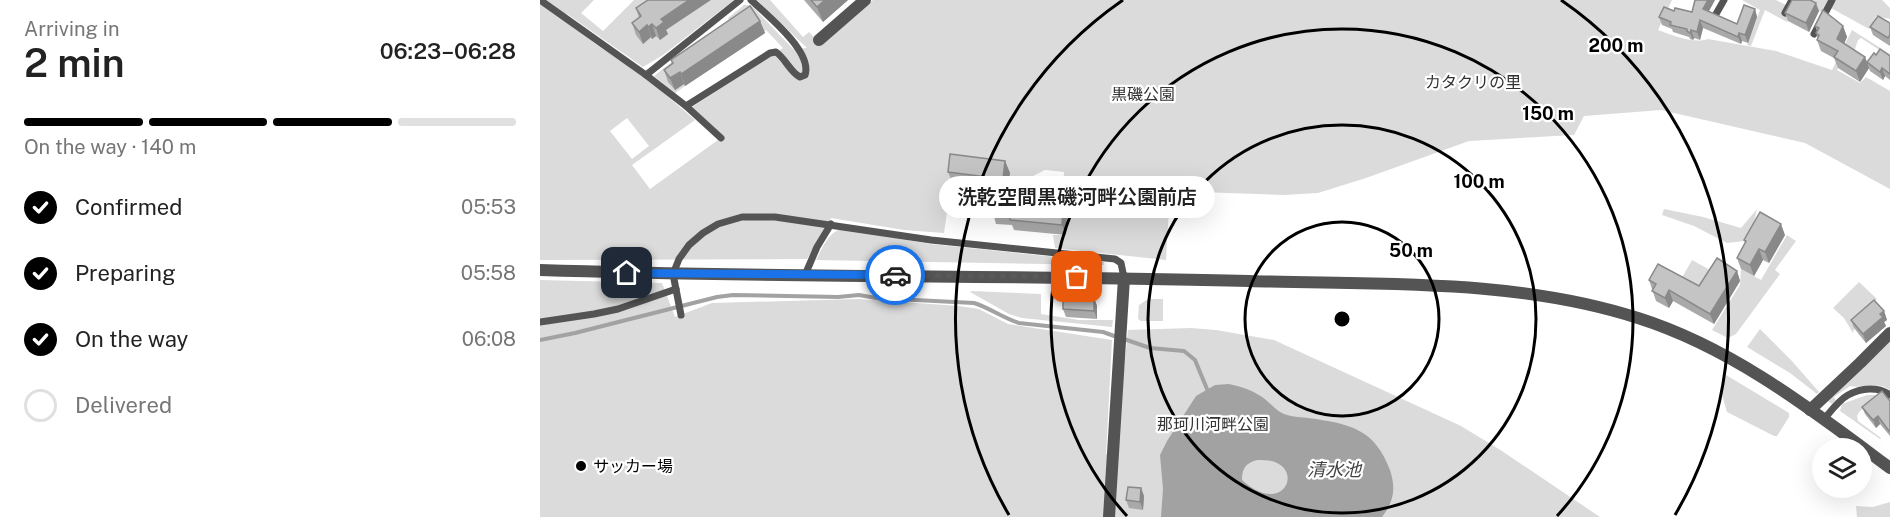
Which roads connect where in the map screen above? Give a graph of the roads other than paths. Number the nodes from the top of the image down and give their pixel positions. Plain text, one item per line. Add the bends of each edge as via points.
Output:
1 (540, 0) edge
2 (740, 0) edge
3 (751, 0) edge
4 (866, 0) edge
5 (1724, 0) edge
6 (1792, 0) edge
7 (1832, 0) edge
8 (1785, 13) edge
9 (1716, 14) edge
10 (1814, 34) edge
11 (819, 40) dead end
12 (646, 75) junction
13 (686, 106) junction
14 (721, 138) dead end
15 (831, 224) junction
16 (540, 270) edge
17 (673, 274) junction
18 (805, 275) junction
19 (1124, 278) junction
20 (676, 292) junction
21 (681, 315) dead end
22 (540, 322) edge
23 (1890, 333) edge
24 (1890, 394) edge
25 (1810, 410) junction
26 (1824, 419) junction
27 (1890, 468) edge
28 (1109, 517) edge

1 - 12 lane
2 - 12 lane
3 - 13 lane via 796,45 805,59 805,75 795,75 781,56 770,53
4 - 11 street
5 - 9 lane
6 - 8 lane
7 - 10 lane
12 - 13 lane
13 - 14 lane
15 - 17 lane via 775,217 742,217 718,224 689,244
15 - 18 lane
15 - 19 lane via 931,240 1115,260 1121,263
16 - 17 street
17 - 18 street
17 - 20 lane
18 - 19 street
19 - 25 street via 1458,287 1529,293 1590,304 1701,342
19 - 28 street
20 - 21 lane
20 - 22 lane via 594,315
23 - 25 street
24 - 26 lane via 1873,389 1847,395
25 - 26 street
26 - 27 street

